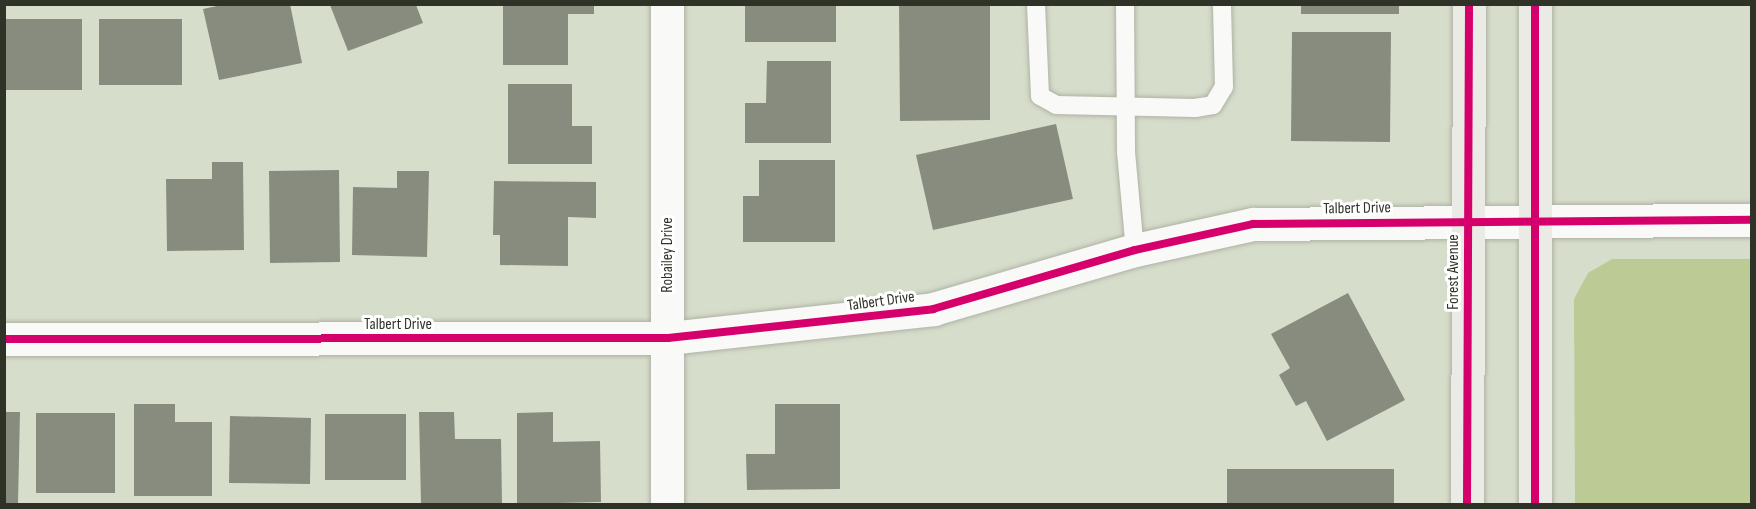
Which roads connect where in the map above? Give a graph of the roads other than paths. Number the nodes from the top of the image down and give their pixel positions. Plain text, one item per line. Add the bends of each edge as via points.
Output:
1 (667, 4) edge
2 (1036, 4) edge
3 (1125, 4) edge
4 (1222, 4) edge
5 (1469, 4) edge
6 (1535, 4) edge
7 (1126, 106) junction
8 (1534, 220) junction
9 (1752, 220) edge
10 (1468, 221) junction
11 (1135, 250) junction
12 (668, 338) junction
13 (4, 339) edge
14 (667, 504) edge
15 (1467, 504) edge
16 (1535, 504) edge

1 - 12 street, Robailey Drive
2 - 7 lane via 1040,96 1056,105
3 - 7 lane
4 - 7 lane via 1224,87 1213,105
5 - 10 street, Forest Avenue
6 - 8 street
7 - 11 lane
8 - 9 street, Talbert Drive
8 - 10 street, Talbert Drive
8 - 16 street
10 - 11 street, Talbert Drive via 1253,224
10 - 15 street, Forest Avenue
11 - 12 street, Talbert Drive via 933,309
12 - 13 street, Talbert Drive
12 - 14 street, Robailey Drive

